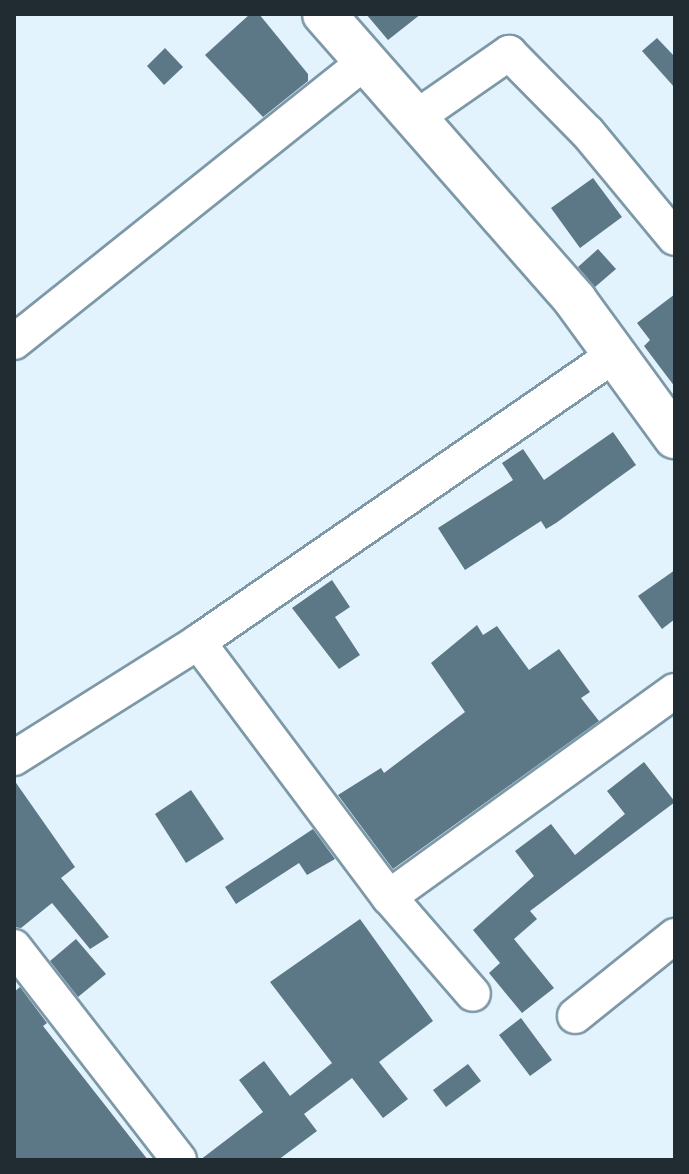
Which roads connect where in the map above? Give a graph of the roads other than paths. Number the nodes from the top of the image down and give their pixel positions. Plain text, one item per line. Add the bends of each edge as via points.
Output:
1 (324, 14) edge
2 (366, 61) junction
3 (414, 119) junction
4 (675, 238) edge
5 (14, 342) edge
6 (617, 353) junction
7 (675, 437) edge
8 (198, 642) junction
9 (675, 691) edge
10 (14, 758) edge
11 (389, 897) junction
12 (675, 936) edge
13 (14, 947) edge
14 (473, 994) dead end
15 (575, 1016) dead end
16 (179, 1160) edge

1 - 2 street
2 - 3 street
2 - 5 street
3 - 4 street via 509,53 588,133
3 - 6 street
6 - 7 street
6 - 8 street
8 - 10 street
8 - 11 street
9 - 11 street
11 - 14 street
12 - 15 street
13 - 16 street

